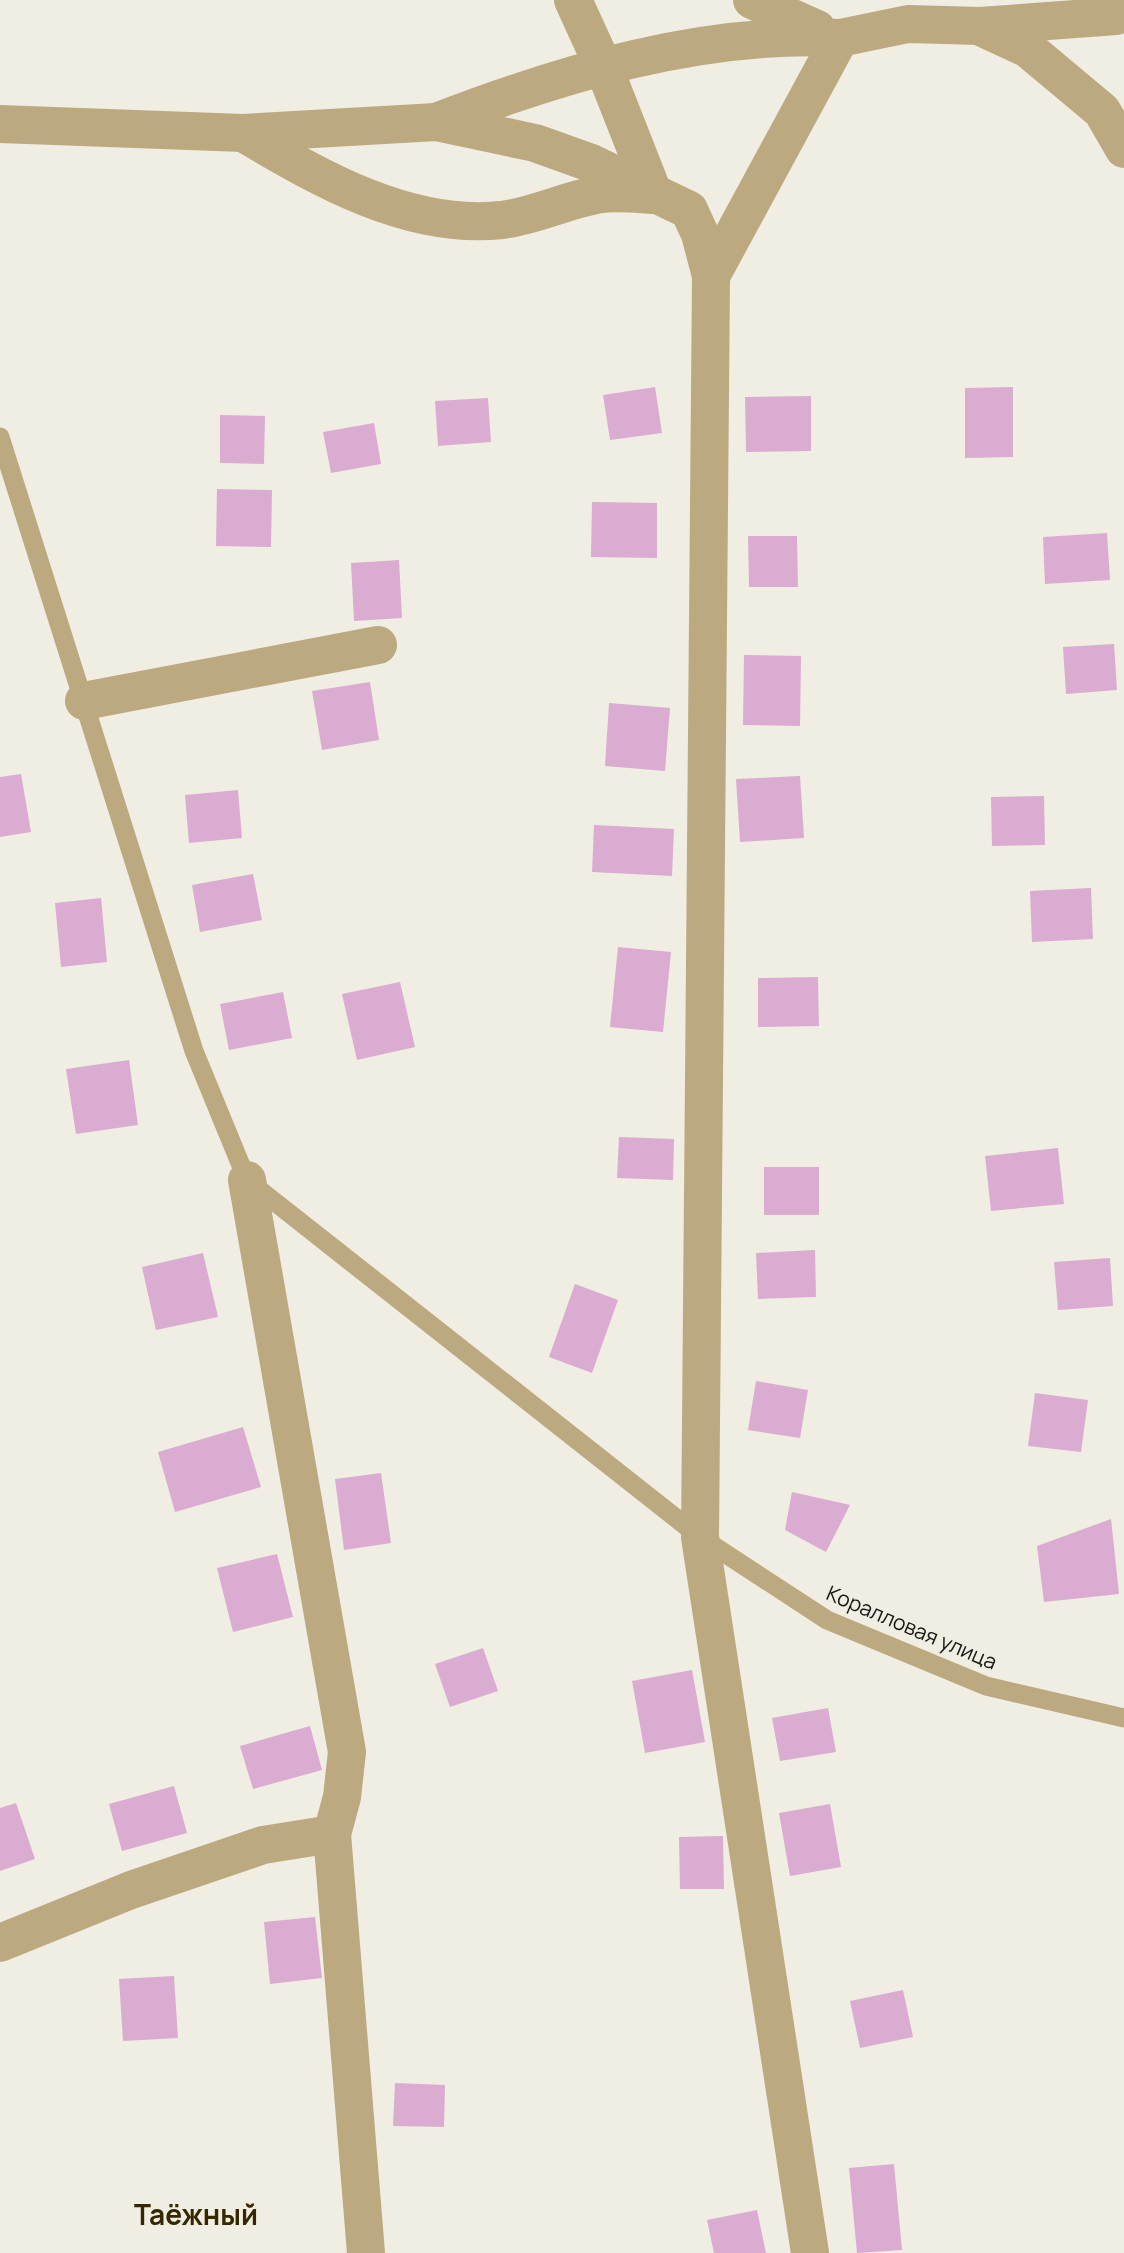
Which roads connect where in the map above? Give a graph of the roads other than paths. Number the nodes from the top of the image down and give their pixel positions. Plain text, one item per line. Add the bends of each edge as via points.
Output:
1 (573, 0) edge
2 (752, 0) edge
3 (1124, 11) edge
4 (980, 26) junction
5 (840, 38) junction
6 (604, 68) junction
7 (436, 122) junction
8 (0, 124) edge
9 (243, 133) junction
10 (1124, 149) edge
11 (654, 195) junction
12 (710, 276) junction
13 (0, 437) edge
14 (378, 645) dead end
15 (84, 701) junction
16 (247, 1180) junction
17 (700, 1536) junction
18 (1124, 1718) edge
19 (332, 1834) junction
20 (0, 1943) edge
21 (366, 2253) edge
22 (810, 2253) edge

1 - 6 street
2 - 5 street
3 - 4 street via 1116,16 1061,22
4 - 5 street via 908,24
4 - 10 street via 1028,49 1102,111
5 - 6 street via 785,35 719,43
5 - 12 street
6 - 7 street via 496,99
6 - 11 street
7 - 9 street
7 - 11 street via 535,143 590,163
8 - 9 street
9 - 11 street via 310,172 384,203 456,222 505,219 598,194
11 - 12 street via 689,210
12 - 17 street
13 - 15 lane
14 - 15 street
15 - 16 lane via 194,1051
16 - 17 lane, Коралловая улица
16 - 19 street via 347,1752
17 - 18 lane, Коралловая улица via 827,1620 986,1686
17 - 22 street
19 - 20 street via 263,1845
19 - 21 street

